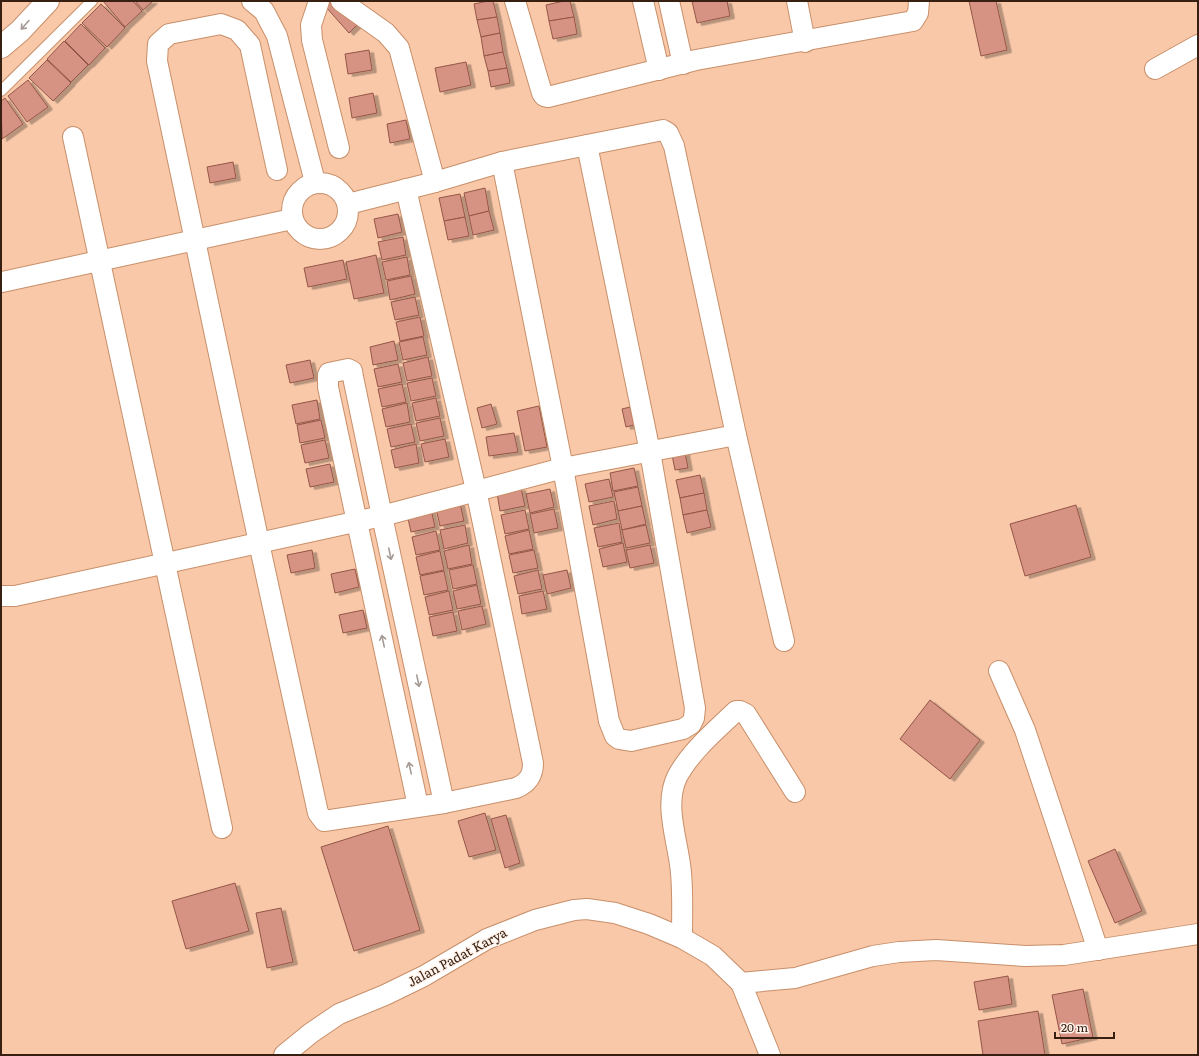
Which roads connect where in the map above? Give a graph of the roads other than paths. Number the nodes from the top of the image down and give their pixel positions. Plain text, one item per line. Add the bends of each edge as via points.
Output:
1 (48, 1) edge
2 (92, 1) edge
3 (252, 1) edge
4 (319, 1) edge
5 (341, 1) edge
6 (515, 1) edge
7 (642, 1) edge
8 (669, 1) edge
9 (797, 1) edge
10 (919, 1) edge
11 (805, 42) junction
12 (1198, 45) edge
13 (1, 47) edge
14 (683, 64) junction
15 (1155, 69) dead end
16 (659, 70) junction
17 (1, 91) edge
18 (73, 137) dead end
19 (587, 145) junction
20 (339, 148) dead end
21 (502, 162) junction
22 (277, 170) dead end
23 (315, 182) junction
24 (435, 182) junction
25 (406, 189) junction
26 (348, 204) junction
27 (292, 218) junction
28 (194, 240) junction
29 (99, 261) junction
30 (2, 282) dead end
31 (736, 435) junction
32 (650, 452) junction
33 (563, 468) junction
34 (476, 490) junction
35 (382, 516) junction
36 (357, 522) junction
37 (259, 543) junction
38 (165, 564) junction
39 (1, 596) edge
40 (784, 641) dead end
41 (999, 670) dead end
42 (795, 792) dead end
43 (444, 803) junction
44 (418, 806) junction
45 (222, 828) dead end
46 (1198, 934) edge
47 (682, 938) junction
48 (1098, 950) junction
49 (741, 983) junction
50 (284, 1055) edge
51 (770, 1055) edge

1 -> 13 street
2 - 17 lane
3 - 23 street via 264,11 277,36
4 - 20 street via 312,25 312,40
5 - 24 street via 386,33 399,48
6 - 16 street via 544,96
7 - 16 street
8 - 14 street
9 - 11 street
10 - 11 street via 918,13 913,21
11 - 14 street
12 - 15 street
14 - 16 street
18 - 29 street
19 - 21 street
19 - 31 street via 663,130 672,139
19 - 32 street
21 - 24 street
21 - 33 street
22 - 28 street via 250,45 237,30 221,24 169,34 158,44 157,61
23 - 26 street via 326,182 336,187
23 - 27 street via 306,185 293,199
24 - 25 street
25 - 26 street
25 - 34 street
26 - 27 street via 345,224 331,237 322,239 308,236 296,227
27 - 28 street
28 - 29 street
28 - 37 street
29 - 30 street
29 - 38 street
31 - 32 street
31 - 40 street
32 - 33 street
32 - 33 street via 695,708 691,724 683,729 631,741 615,736 609,722
33 - 34 street
34 - 35 street
34 - 43 street via 533,772 524,784 516,788
35 - 36 street
35 - 36 street via 352,371 348,369 331,372 328,375 328,387
35 -> 43 street
36 - 37 street
44 -> 36 street
37 - 38 street
37 - 44 street via 320,818 324,821
38 - 39 street via 15,596
38 - 45 street
41 - 48 street via 1025,730
42 - 47 street via 746,714 740,711 736,711 710,735 685,766 672,792 672,818 681,874
43 - 44 street
46 - 48 street
47 - 49 street, Jalan Padat Karya via 713,956
47 - 50 street, Jalan Padat Karya via 615,913 574,910 535,920 487,939 424,976 339,1014
48 - 49 street via 1064,955 1025,956 936,950 899,952 873,956 794,978
49 - 51 street, Jalan Padat Karya

